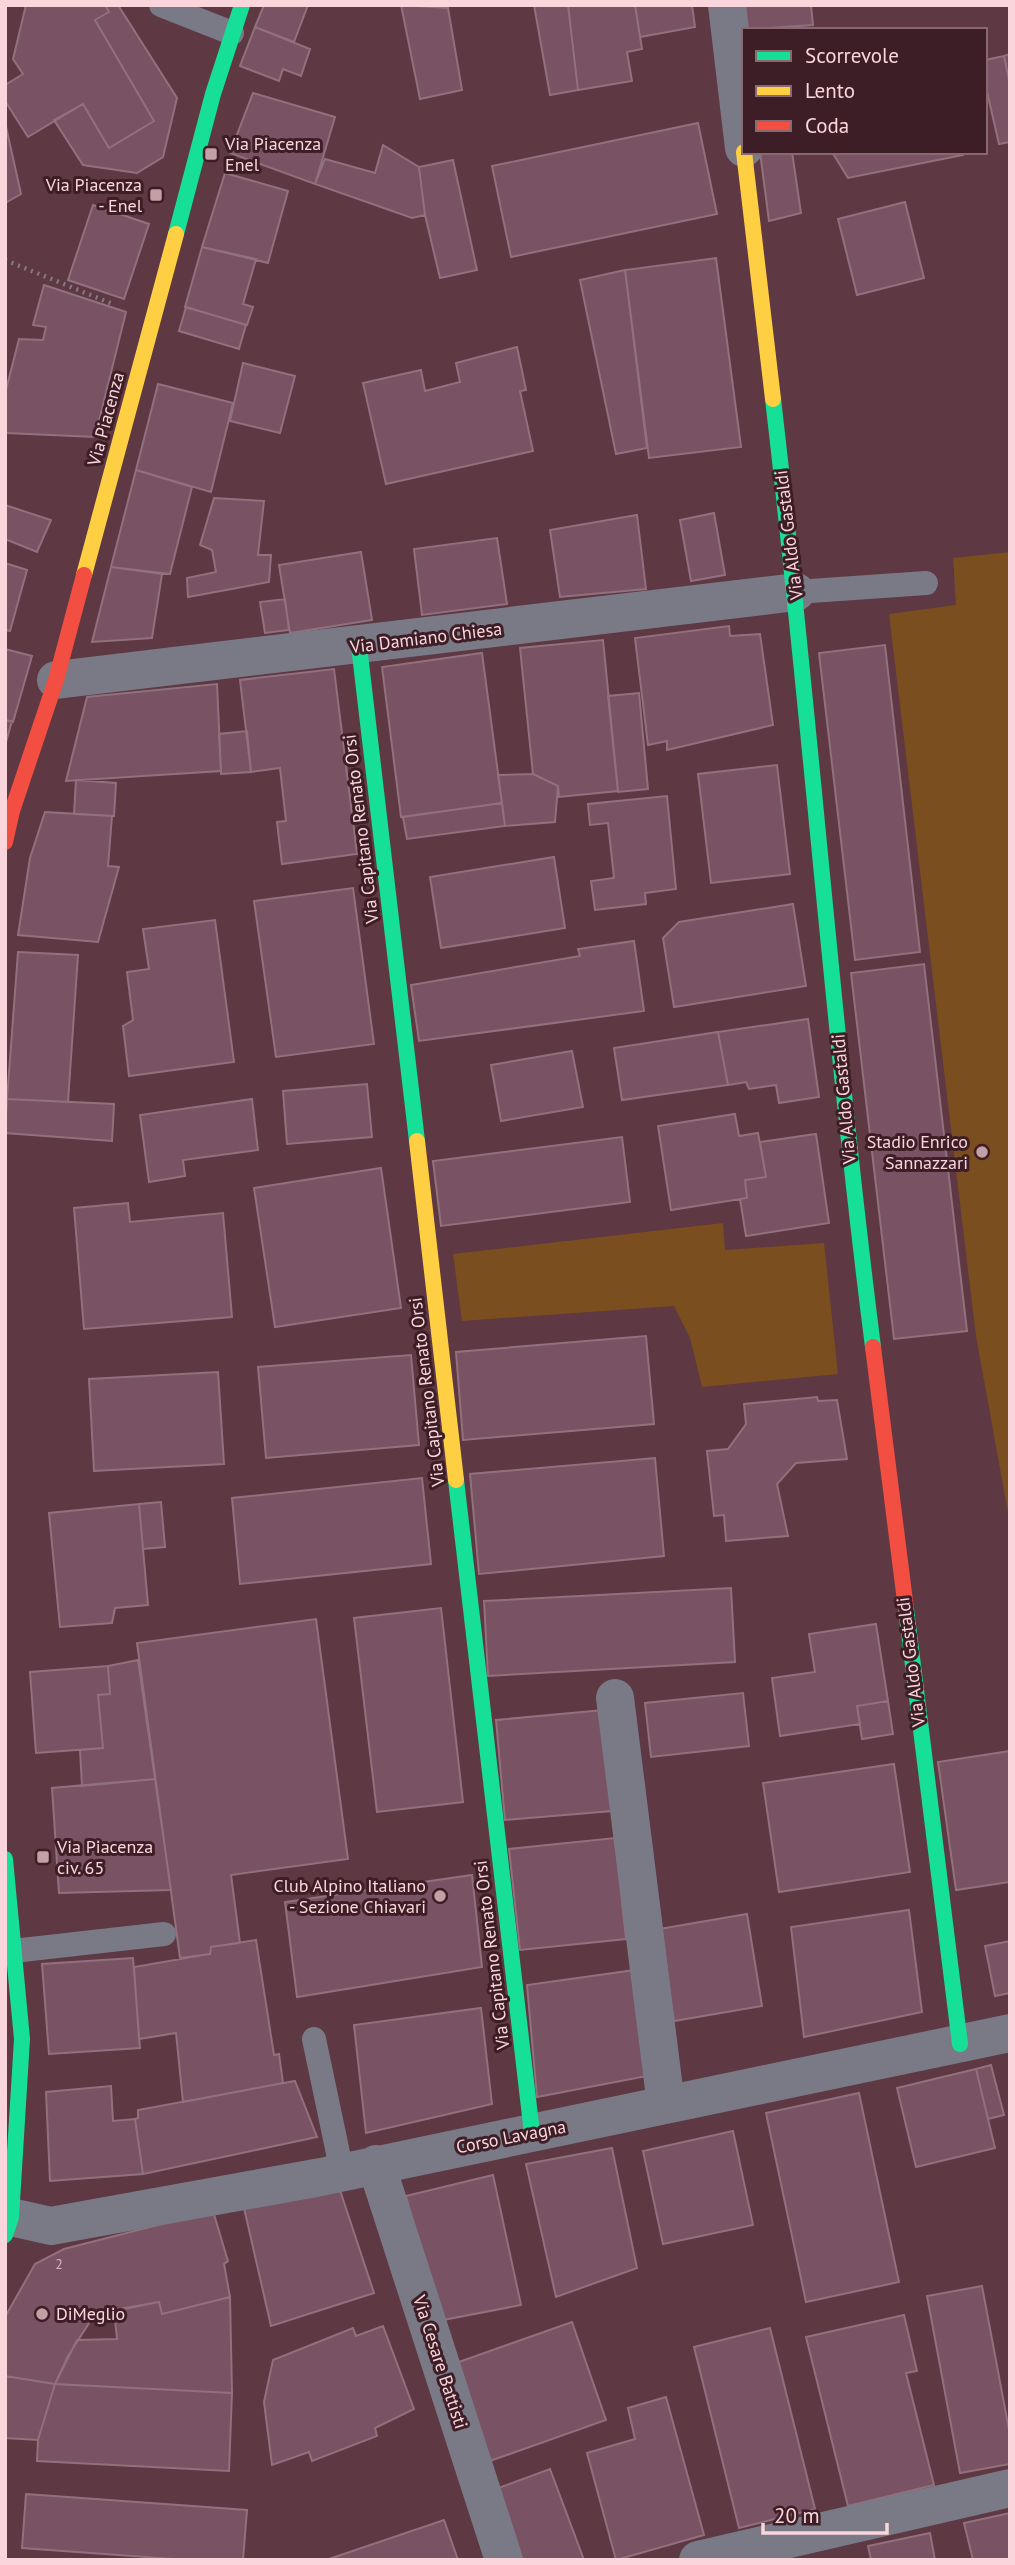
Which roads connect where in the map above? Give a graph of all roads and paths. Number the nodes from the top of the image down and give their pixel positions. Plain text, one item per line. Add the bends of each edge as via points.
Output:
1 (160, 5) edge
2 (242, 5) edge
3 (727, 5) edge
4 (232, 33) junction
5 (742, 133) edge
6 (744, 154) edge
7 (5, 260) edge
8 (152, 320) junction
9 (926, 583) dead end
10 (796, 592) junction
11 (359, 646) junction
12 (56, 680) junction
13 (5, 842) edge
14 (615, 1698) dead end
15 (5, 1859) edge
16 (164, 1934) dead end
17 (13, 1951) junction
18 (1010, 2033) edge
19 (314, 2039) dead end
20 (960, 2044) junction
21 (666, 2105) junction
22 (532, 2133) junction
23 (359, 2168) junction
24 (8, 2226) edge
25 (1010, 2488) edge
26 (504, 2560) edge
27 (698, 2560) edge

1 - 4 lane
2 - 4 street, Via Piacenza
3 - 5 street, Via Aldo Gastaldi
4 - 8 street, Via Piacenza
6 - 10 street, Via Aldo Gastaldi
7 - 8 path
8 - 12 street, Via Piacenza
9 - 10 lane
10 - 11 street, Via Damiano Chiesa
10 - 20 street, Via Aldo Gastaldi via 850,1166
11 - 12 street, Via Damiano Chiesa
11 - 22 street, Via Capitano Renato Orsi
12 - 13 street, Via Piacenza
14 - 21 street
15 - 17 street
16 - 17 lane
17 - 24 street via 22,2039
18 - 20 street, Corso Lavagna
19 - 23 lane
20 - 21 street, Corso Lavagna
21 - 22 street, Corso Lavagna
22 - 23 street, Corso Lavagna
23 - 24 street, Corso Lavagna via 51,2226
23 - 26 street, Via Cesare Battisti
25 - 27 street

